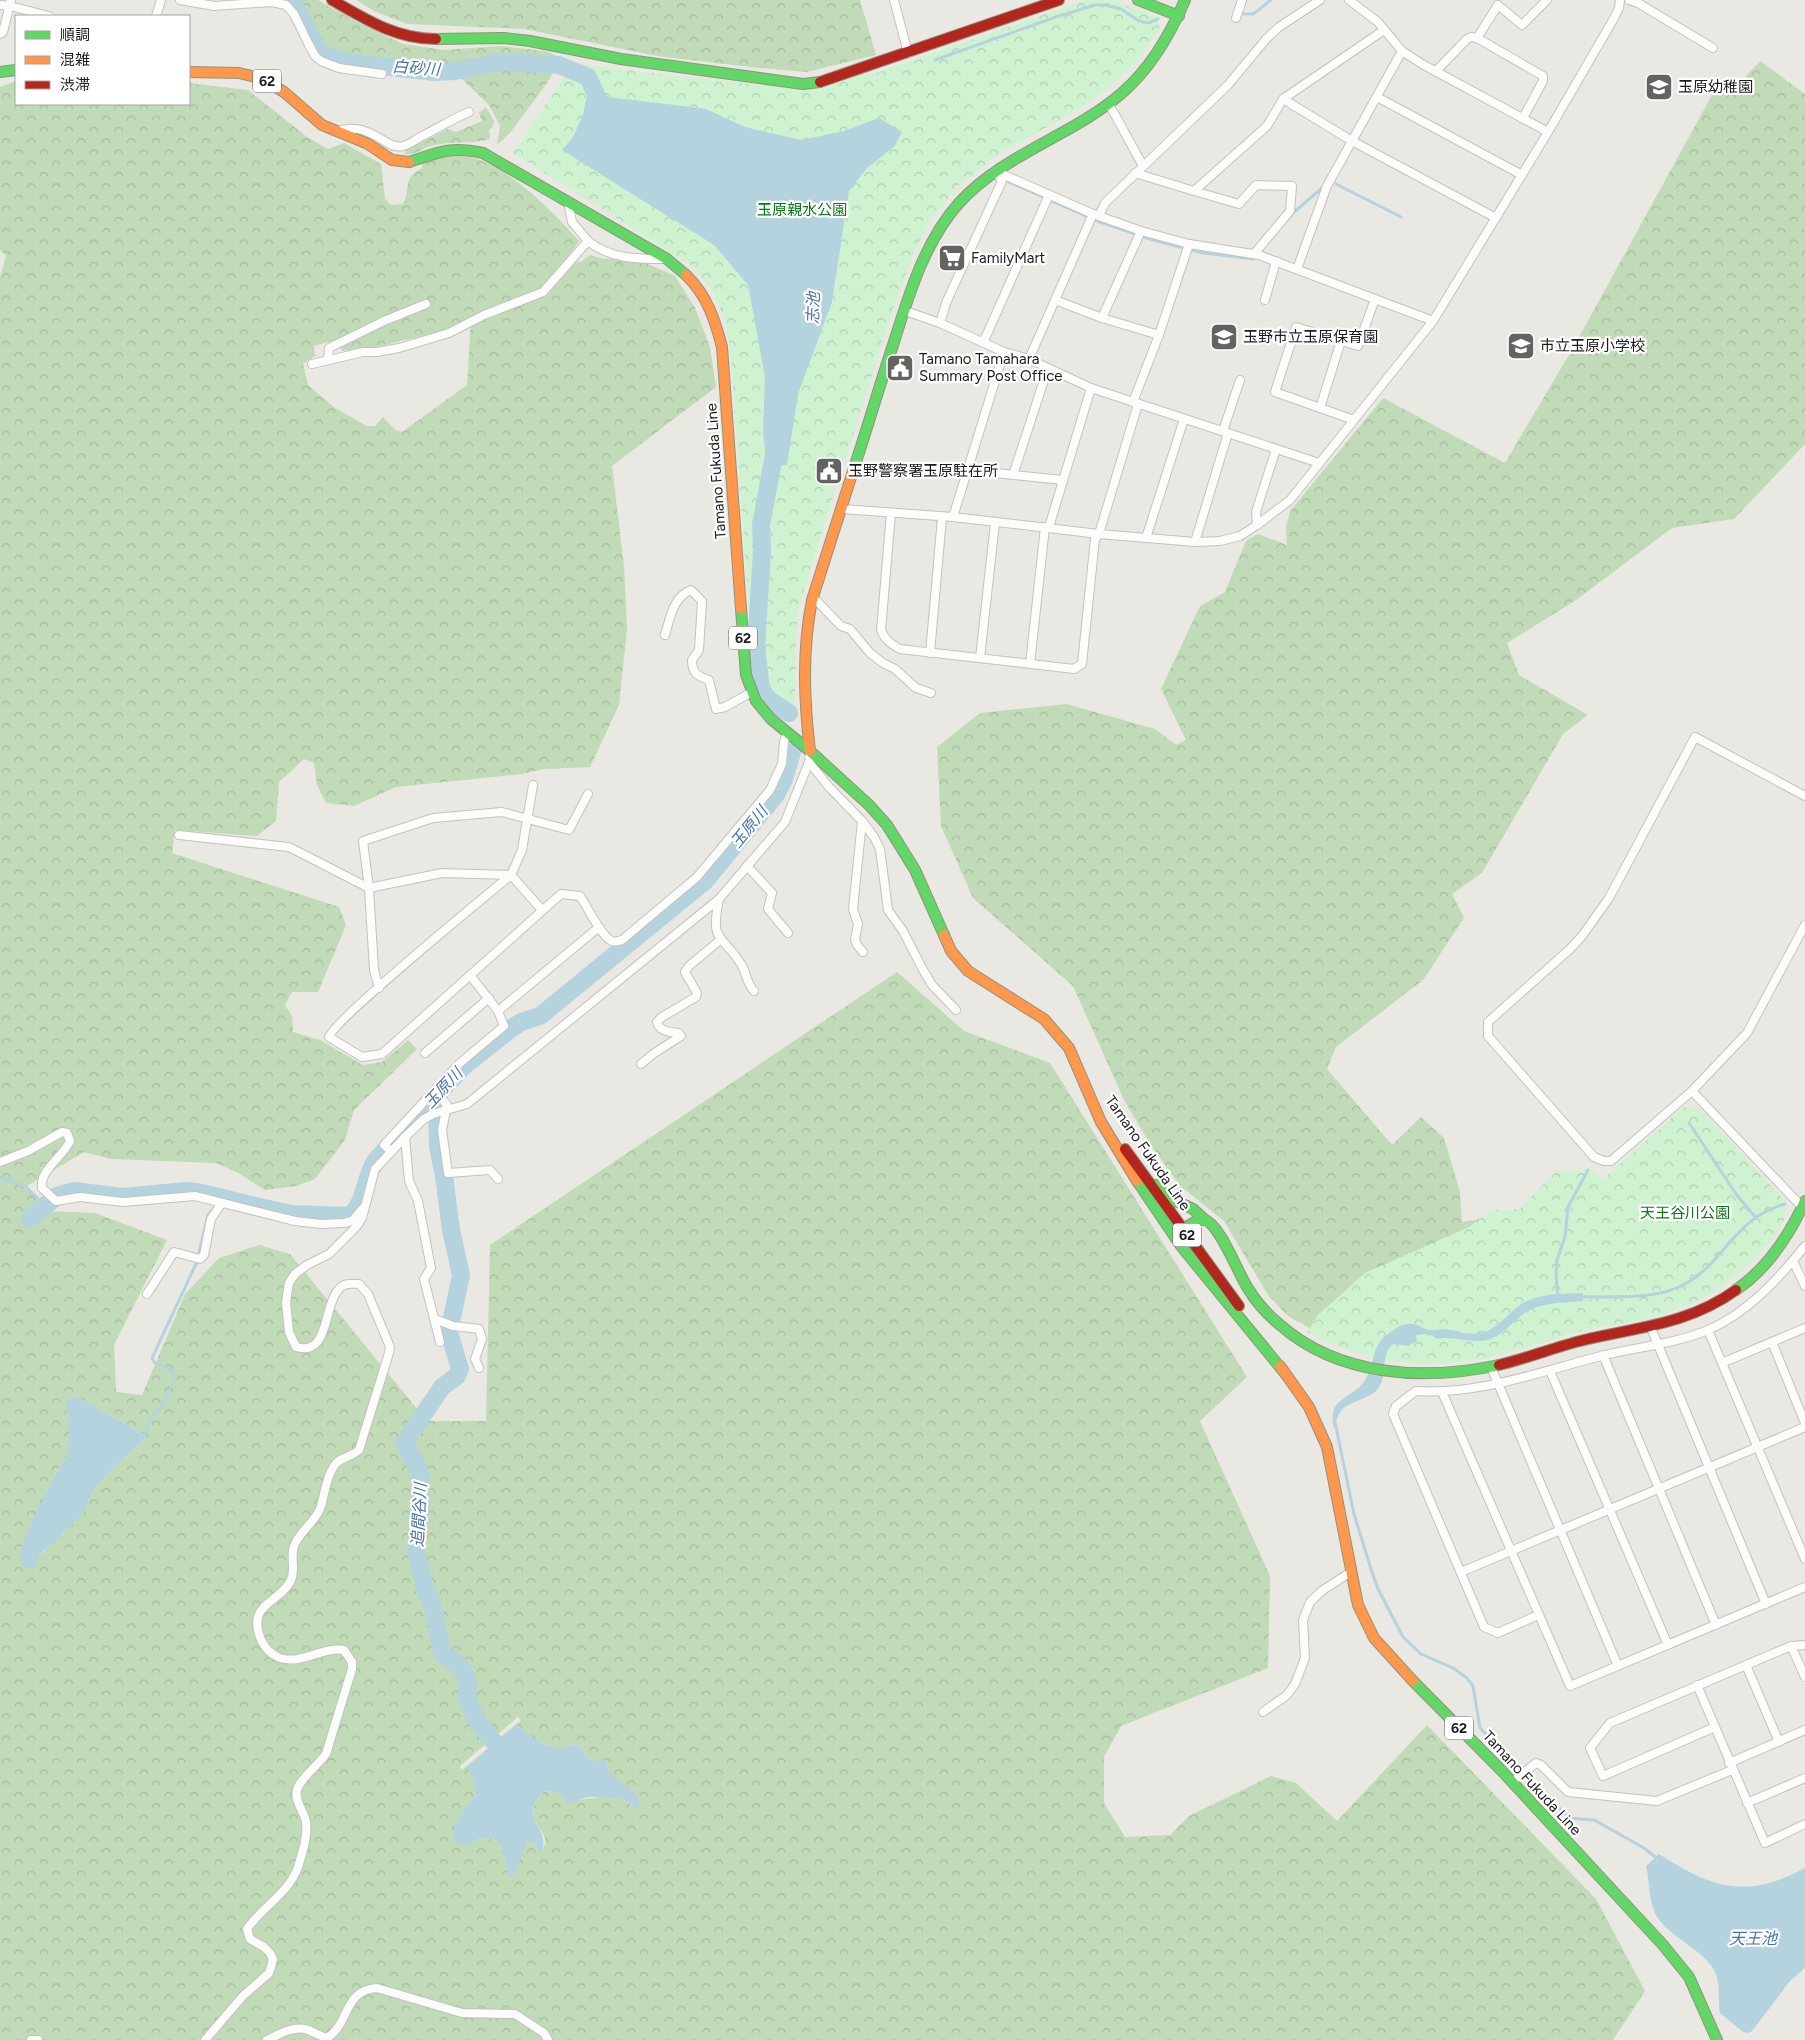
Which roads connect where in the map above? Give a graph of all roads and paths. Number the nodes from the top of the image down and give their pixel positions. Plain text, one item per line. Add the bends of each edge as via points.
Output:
1 (161, 0) edge
2 (180, 0) edge
3 (332, 0) edge
4 (894, 0) edge
5 (1059, 0) edge
6 (1138, 0) edge
7 (1185, 0) edge
8 (1242, 0) edge
9 (1320, 0) edge
10 (1349, 0) edge
11 (1547, 0) edge
12 (1620, 0) edge
13 (1629, 0) edge
14 (11, 3) edge
15 (0, 5) edge
16 (46, 15) edge
17 (156, 15) edge
18 (1179, 16) junction
19 (1236, 18) dead end
20 (1384, 30) junction
21 (0, 34) edge
22 (1477, 38) junction
23 (1714, 48) dead end
24 (1402, 51) junction
25 (908, 53) junction
26 (15, 70) edge
27 (1436, 71) junction
28 (0, 72) edge
29 (190, 72) edge
30 (382, 74) dead end
31 (1377, 97) junction
32 (1283, 99) junction
33 (1108, 104) junction
34 (469, 112) dead end
35 (1523, 118) junction
36 (336, 132) junction
37 (1548, 132) junction
38 (1352, 140) junction
39 (1143, 166) junction
40 (995, 171) junction
41 (1135, 173) junction
42 (1522, 175) junction
43 (1194, 191) junction
44 (1048, 198) junction
45 (568, 200) junction
46 (1093, 217) junction
47 (1496, 218) junction
48 (1140, 234) junction
49 (588, 241) junction
50 (1188, 247) junction
51 (1254, 254) junction
52 (667, 260) junction
53 (1276, 261) junction
54 (1298, 269) junction
55 (1375, 299) junction
56 (1055, 300) junction
57 (1265, 300) dead end
58 (426, 304) dead end
59 (905, 311) junction
60 (1102, 318) junction
61 (1433, 321) junction
62 (940, 323) junction
63 (1159, 335) junction
64 (1341, 341) junction
65 (983, 343) junction
66 (1004, 352) junction
67 (328, 359) junction
68 (1029, 359) junction
69 (312, 364) dead end
70 (1048, 368) junction
71 (1240, 380) dead end
72 (1092, 388) junction
73 (1135, 403) junction
74 (1320, 408) junction
75 (1184, 419) junction
76 (1354, 420) junction
77 (1226, 432) junction
78 (1276, 449) junction
79 (1319, 463) junction
80 (966, 470) junction
81 (1013, 475) junction
82 (1062, 480) junction
83 (842, 509) junction
84 (891, 513) junction
85 (953, 517) junction
86 (942, 518) junction
87 (995, 523) junction
88 (1257, 525) junction
89 (1047, 527) junction
90 (1100, 534) junction
91 (1146, 538) junction
92 (1195, 542) junction
93 (813, 597) junction
94 (665, 635) dead end
95 (930, 653) junction
96 (980, 658) junction
97 (1030, 664) junction
98 (750, 693) junction
99 (931, 693) dead end
100 (787, 733) junction
101 (810, 751) junction
102 (809, 762) junction
103 (533, 784) dead end
104 (588, 794) dead end
105 (1805, 796) edge
106 (528, 818) junction
107 (862, 821) junction
108 (179, 834) dead end
109 (747, 866) junction
110 (511, 875) junction
111 (369, 888) junction
112 (719, 899) junction
113 (542, 910) junction
114 (1805, 925) edge
115 (599, 927) junction
116 (788, 933) dead end
117 (720, 940) junction
118 (863, 952) dead end
119 (470, 975) junction
120 (379, 988) junction
121 (754, 991) dead end
122 (489, 998) junction
123 (956, 1010) dead end
124 (498, 1011) junction
125 (425, 1053) dead end
126 (641, 1064) dead end
127 (1692, 1091) junction
128 (438, 1093) junction
129 (1091, 1098) junction
130 (440, 1112) junction
131 (408, 1119) junction
132 (416, 1127) junction
133 (398, 1129) junction
134 (405, 1136) junction
135 (391, 1151) junction
136 (1127, 1152) junction
137 (0, 1162) edge
138 (498, 1179) dead end
139 (222, 1204) junction
140 (365, 1205) junction
141 (1804, 1206) edge
142 (1205, 1220) junction
143 (1183, 1230) junction
144 (1174, 1236) junction
145 (1804, 1250) edge
146 (1793, 1261) junction
147 (1805, 1286) edge
148 (147, 1294) dead end
149 (435, 1320) junction
150 (1652, 1328) junction
151 (1805, 1328) edge
152 (1708, 1330) junction
153 (440, 1342) dead end
154 (1772, 1342) junction
155 (1658, 1344) junction
156 (1603, 1356) junction
157 (1722, 1363) junction
158 (1491, 1367) junction
159 (479, 1368) dead end
160 (1550, 1370) junction
161 (1284, 1372) junction
162 (1419, 1375) junction
163 (1497, 1382) junction
164 (1416, 1391) junction
165 (1442, 1392) junction
166 (1805, 1423) edge
167 (1805, 1427) edge
168 (1758, 1447) junction
169 (1709, 1467) junction
170 (1659, 1489) junction
171 (1610, 1509) junction
172 (1560, 1530) junction
173 (1511, 1551) junction
174 (1805, 1559) edge
175 (1351, 1572) junction
176 (1461, 1572) junction
177 (1805, 1587) edge
178 (1766, 1604) junction
179 (1538, 1615) junction
180 (1716, 1625) junction
181 (1668, 1645) junction
182 (1805, 1645) edge
183 (1791, 1646) junction
184 (1746, 1665) junction
185 (1618, 1666) junction
186 (1805, 1677) edge
187 (1697, 1685) junction
188 (1263, 1712) dead end
189 (1714, 1727) junction
190 (1805, 1730) edge
191 (1779, 1742) junction
192 (1730, 1766) junction
193 (1805, 1778) edge
194 (1512, 1782) junction
195 (1747, 1803) junction
196 (1805, 1824) edge
197 (31, 2040) edge
198 (38, 2040) edge
199 (205, 2040) edge
200 (267, 2040) edge
201 (548, 2040) edge
202 (1717, 2040) edge

1 - 17 street
2 - 30 street via 214,6 272,2 286,5 321,61 339,68
3 - 25 main road via 373,24 405,36 530,41 620,59 793,84 814,84
4 - 25 street
5 - 25 main road
6 - 18 main road
7 - 18 main road
8 - 19 street
9 - 39 street via 1267,38 1228,85
10 - 20 street
11 - 22 street via 1522,25 1498,5
12 - 37 street via 1613,20
13 - 23 street
14 - 15 street
14 - 16 street
14 - 21 street
18 - 33 main road via 1154,60
20 - 24 street
20 - 32 street
22 - 27 street via 1467,39
22 - 35 street via 1543,76
24 - 27 street
24 - 31 street
26 - 28 main road
27 - 35 street
29 - 36 main road, Tamano Fukuda Line / 62 via 240,73 260,78
31 - 38 street
31 - 42 street
32 - 38 street
32 - 43 street via 1267,126
33 - 39 street
33 - 40 main road
34 - 36 street via 403,146 389,144 359,128
35 - 37 street
36 - 45 main road, Tamano Fukuda Line / 62 via 368,144 400,162 449,149 482,153
37 - 42 street
38 - 47 street
38 - 54 street via 1327,186
39 - 41 street
40 - 44 street
40 - 59 main road via 946,219 920,266
40 - 62 street via 1002,181 946,303
41 - 43 street
41 - 46 street
42 - 47 street
43 - 51 street via 1239,204 1256,185 1292,186 1290,211
44 - 46 street
44 - 65 street
45 - 49 street via 572,222
45 - 52 main road, Tamano Fukuda Line / 62
46 - 48 street
46 - 56 street
47 - 61 street
48 - 50 street
48 - 60 street
49 - 52 street via 599,250 612,254
49 - 67 street via 543,292 484,315 449,333 399,348
50 - 51 street
50 - 63 street
51 - 53 street
52 - 98 main road, Tamano Fukuda Line / 62 via 692,280 711,306 722,347 746,675
53 - 54 street
53 - 57 street
54 - 55 street
55 - 61 street
55 - 64 street via 1358,346
56 - 60 street
56 - 68 street
58 - 67 street via 329,348
59 - 62 street
59 - 83 main road
60 - 63 street
61 - 76 street
62 - 65 street
63 - 73 street
64 - 74 street
64 - 74 street via 1296,327 1275,392
65 - 66 street
66 - 68 street
66 - 80 street
67 - 69 street
68 - 70 street
70 - 72 street
70 - 81 street
71 - 77 street
72 - 73 street
72 - 82 street
73 - 75 street
73 - 90 street
74 - 76 street
75 - 77 street
75 - 91 street
76 - 79 street
77 - 78 street
77 - 92 street
78 - 79 street
78 - 88 street via 1256,512
79 - 88 street via 1290,500
80 - 81 street
80 - 85 street
81 - 82 street
82 - 89 street
83 - 84 street
83 - 93 main road
84 - 86 street
84 - 95 street via 881,630 885,638 900,649
85 - 86 street
85 - 87 street
86 - 95 street
87 - 89 street
87 - 96 street
88 - 92 street via 1233,538
89 - 90 street
89 - 97 street
90 - 91 street
90 - 97 street via 1095,539 1082,664 1074,669
91 - 92 street
93 - 99 street via 841,626 850,629 876,658 895,669 916,688
93 - 101 main road via 806,646 805,707
94 - 98 street via 674,606 691,590 702,601 699,650 692,660 692,668 697,676 708,680 716,709 725,708
95 - 96 street
96 - 97 street
98 - 100 main road, Tamano Fukuda Line / 62 via 762,710
100 - 101 main road, Tamano Fukuda Line / 62
100 - 115 street via 782,764 770,790 696,877 622,940 611,941
101 - 102 street
101 - 129 main road, Tamano Fukuda Line / 62 via 874,809 889,827 907,854 951,951 960,963 1044,1019 1070,1048
102 - 107 street
102 - 109 street via 785,822
103 - 106 street
104 - 106 street via 569,830
105 - 127 street via 1695,738 1594,920 1570,949 1488,1022 1488,1036 1594,1156 1604,1161 1611,1161
106 - 110 street via 522,850
106 - 111 street via 502,812 433,818 363,840
107 - 118 street via 853,909 858,924 855,939
107 - 123 street via 880,849 888,910 904,931 932,985
108 - 111 street via 289,847
109 - 112 street
109 - 116 street via 772,893 768,909
110 - 111 street via 442,873
110 - 113 street
110 - 120 street
111 - 120 street via 374,970
112 - 117 street via 715,928
112 - 130 street via 467,1104
113 - 115 street via 561,894 580,896
113 - 119 street
114 - 127 street via 1747,1033
115 - 124 street
117 - 121 street via 736,956
117 - 126 street via 686,972 696,996 657,1022 664,1031 681,1036
119 - 120 street via 382,1054 362,1057 333,1041 329,1034
119 - 122 street
122 - 124 street
122 - 125 street
124 - 128 street via 504,1026 460,1063
127 - 141 street
128 - 130 street via 447,1104
128 - 131 street
129 - 136 main road, Tamano Fukuda Line / 62
129 - 144 main road, Tamano Fukuda Line / 62 via 1101,1122 1152,1207
130 - 132 street
130 - 138 street via 448,1172 490,1170
131 - 132 street
131 - 133 street
132 - 134 street
133 - 134 street
133 - 135 street via 384,1145
134 - 135 street
134 - 149 street via 409,1181 418,1201 431,1268 424,1278
135 - 140 street via 375,1170
136 - 142 main road via 1167,1197
136 - 143 main road, Tamano Fukuda Line / 62
137 - 139 street via 28,1151 56,1133 67,1133 68,1146 43,1176 42,1188 53,1199 80,1197 123,1202 195,1196
139 - 140 street via 321,1224 352,1221
139 - 148 street via 211,1219 204,1255 198,1259 174,1252
140 - 199 street via 357,1226 328,1254 295,1274 289,1283 286,1302 289,1332 296,1347 314,1347 340,1288 359,1284 368,1294 390,1347 387,1363 359,1450 333,1466 319,1510 294,1544 291,1581 257,1618 263,1644 275,1656 295,1660 328,1649 344,1650 352,1662 352,1669 326,1754 296,1791 306,1823 298,1869 247,1929 250,1938 270,1953 273,1959 271,1967
141 - 150 main road via 1780,1247 1741,1286 1688,1318
142 - 143 main road
142 - 162 main road via 1214,1225 1248,1289 1275,1322 1304,1343 1327,1354 1382,1371
143 - 144 main road
143 - 161 main road, Tamano Fukuda Line / 62
144 - 161 main road, Tamano Fukuda Line / 62
145 - 146 street
146 - 147 street
146 - 152 street via 1754,1300
149 - 153 street
149 - 159 street via 450,1326 479,1329 482,1338 475,1359
150 - 155 street
150 - 158 main road via 1584,1340
151 - 154 street
152 - 155 street
152 - 157 street
154 - 157 street
154 - 166 street
155 - 156 street
155 - 169 street
156 - 160 street
156 - 170 street
157 - 168 street
158 - 162 main road via 1452,1374
158 - 163 street
160 - 163 street
160 - 171 street
161 - 175 main road, Tamano Fukuda Line / 62 via 1309,1407 1327,1447
162 - 164 street
163 - 165 street
163 - 172 street
164 - 165 street
164 - 176 street via 1396,1406 1393,1414
165 - 173 street
167 - 168 street
168 - 169 street
168 - 174 street
169 - 170 street
169 - 178 street
170 - 171 street
170 - 180 street
171 - 172 street
171 - 181 street
172 - 173 street
172 - 185 street
173 - 176 street
173 - 179 street
175 - 188 street via 1310,1602 1303,1620 1305,1658 1295,1684 1287,1695
175 - 194 main road, Tamano Fukuda Line / 62 via 1358,1605 1374,1638
176 - 179 street via 1484,1627 1498,1633
177 - 178 street
178 - 180 street
179 - 185 street via 1570,1686
180 - 181 street
181 - 185 street
182 - 183 street
183 - 184 street
183 - 186 street
184 - 187 street
184 - 191 street
187 - 189 street
187 - 189 street via 1610,1723 1590,1748 1603,1776
189 - 192 street
190 - 191 street
191 - 192 street
192 - 194 street via 1657,1801 1568,1792 1539,1763
192 - 195 street
193 - 195 street
194 - 202 main road, Tamano Fukuda Line / 62 via 1674,1958 1689,1978
195 - 196 street via 1765,1843
197 - 198 street
200 - 201 street via 297,2028 327,2038 334,2034 350,2003 358,1995 369,1988 377,1988 462,2013 516,2014 544,2033

